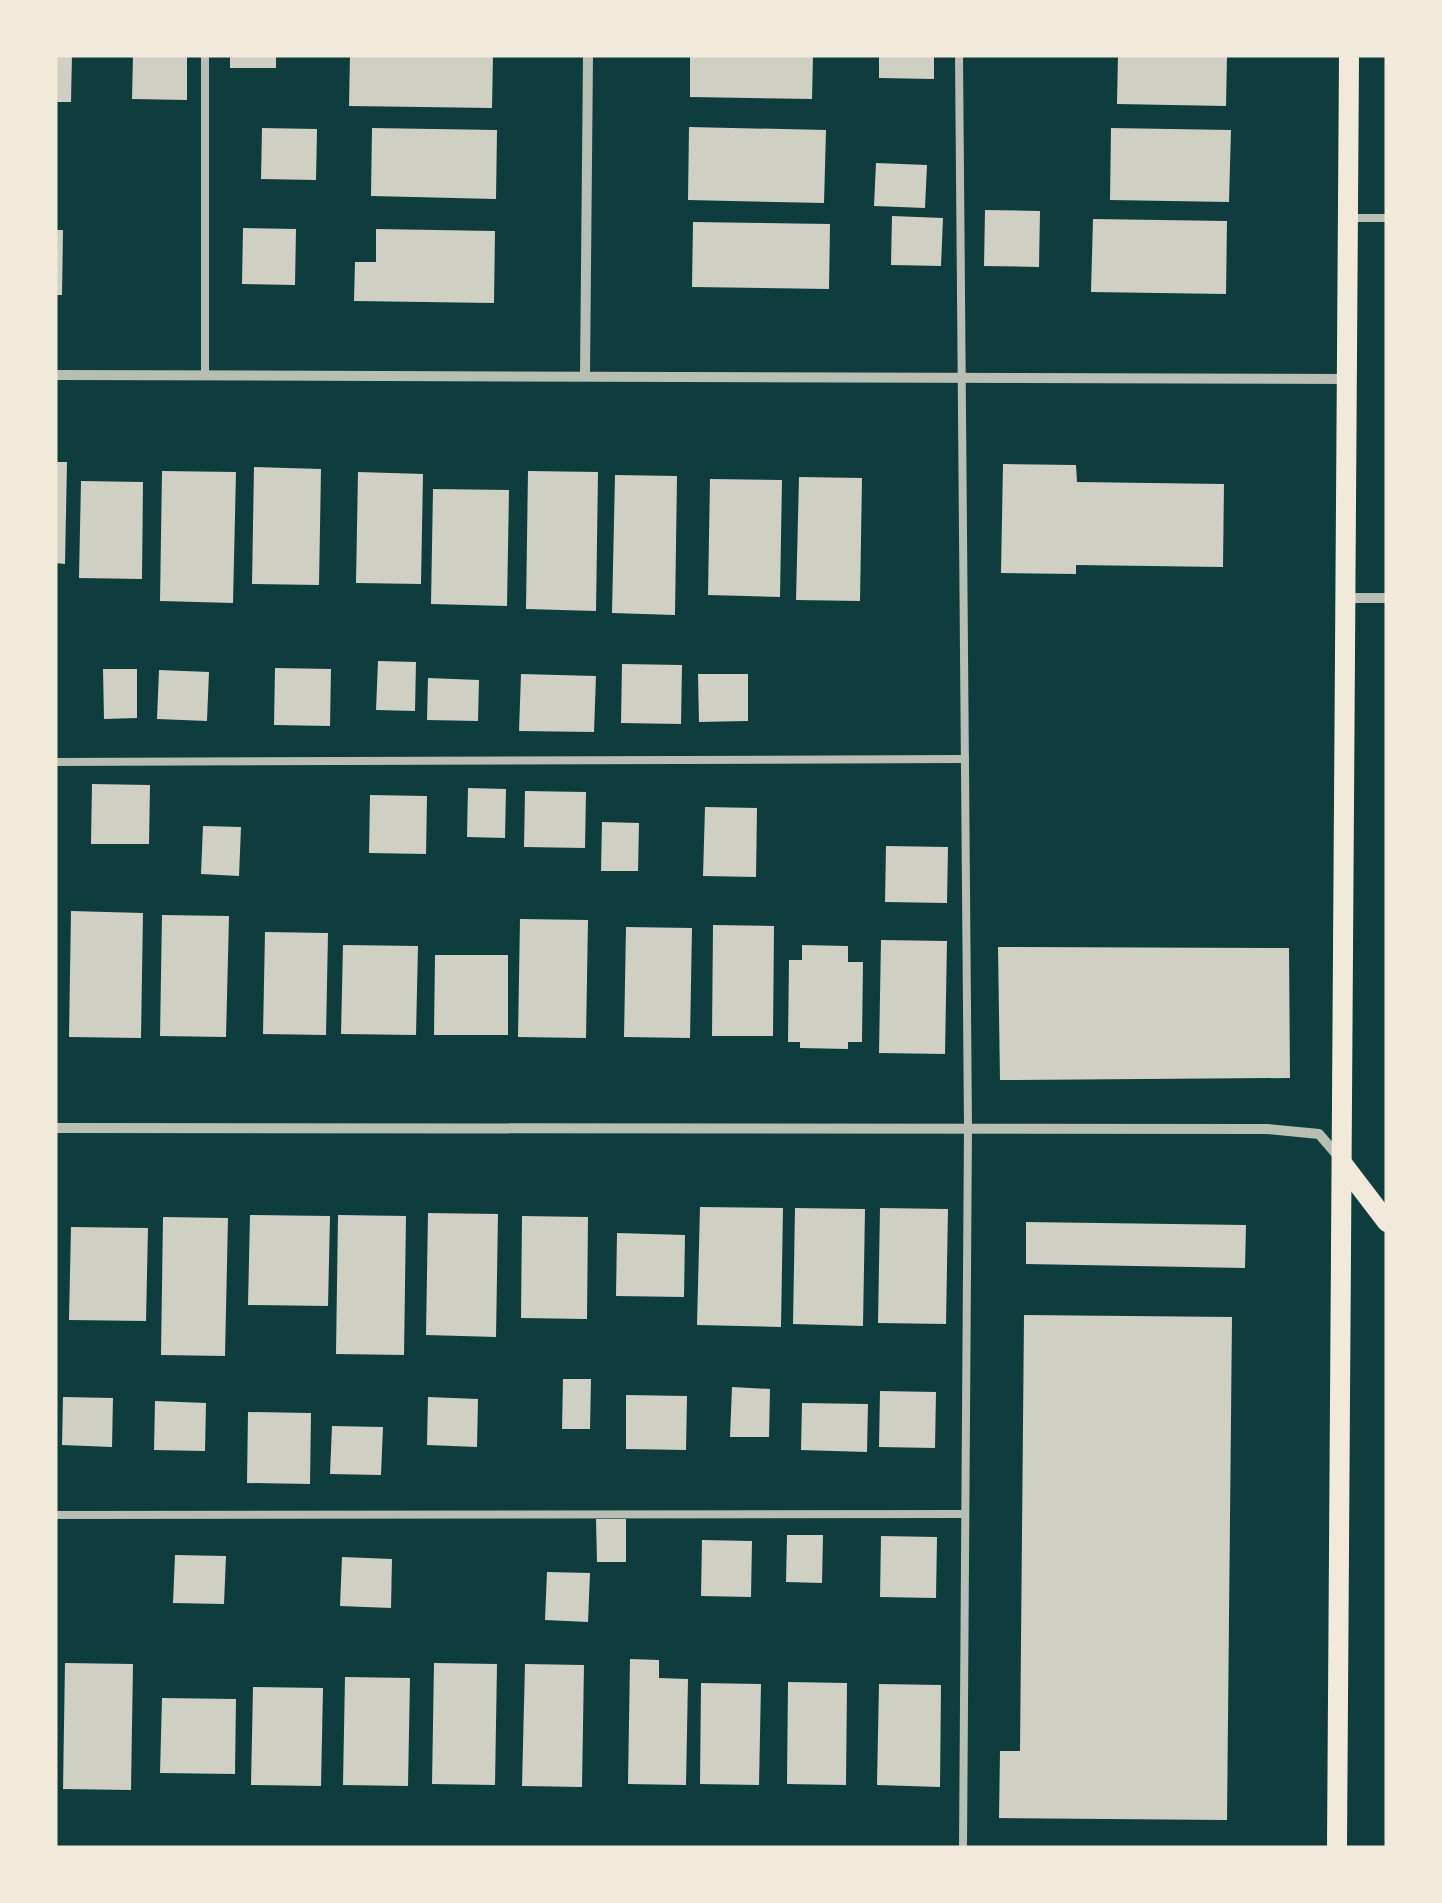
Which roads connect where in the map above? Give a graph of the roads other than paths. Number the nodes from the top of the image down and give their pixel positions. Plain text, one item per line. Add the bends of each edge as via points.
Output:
1 (205, 55) edge
2 (588, 55) edge
3 (959, 55) edge
4 (1349, 55) edge
5 (1348, 218) junction
6 (1387, 218) edge
7 (55, 374) edge
8 (205, 374) junction
9 (585, 374) junction
10 (958, 375) junction
11 (1347, 379) junction
12 (1346, 598) junction
13 (1387, 598) edge
14 (965, 758) junction
15 (55, 762) edge
16 (55, 1128) edge
17 (968, 1128) junction
18 (1342, 1163) junction
19 (1387, 1222) edge
20 (965, 1514) junction
21 (55, 1515) edge
22 (964, 1848) edge
23 (1338, 1848) edge

1 - 8 lane
2 - 9 street
3 - 10 lane
4 - 5 main road
5 - 6 lane
5 - 11 main road
7 - 8 street
8 - 9 street
9 - 10 street
10 - 11 street
10 - 14 lane
11 - 12 main road
12 - 13 street
12 - 18 main road
14 - 15 lane
14 - 17 lane
16 - 17 street
17 - 18 street via 1294,1130 1318,1134
17 - 20 lane
18 - 19 main road
18 - 23 main road
20 - 21 lane
20 - 22 lane

